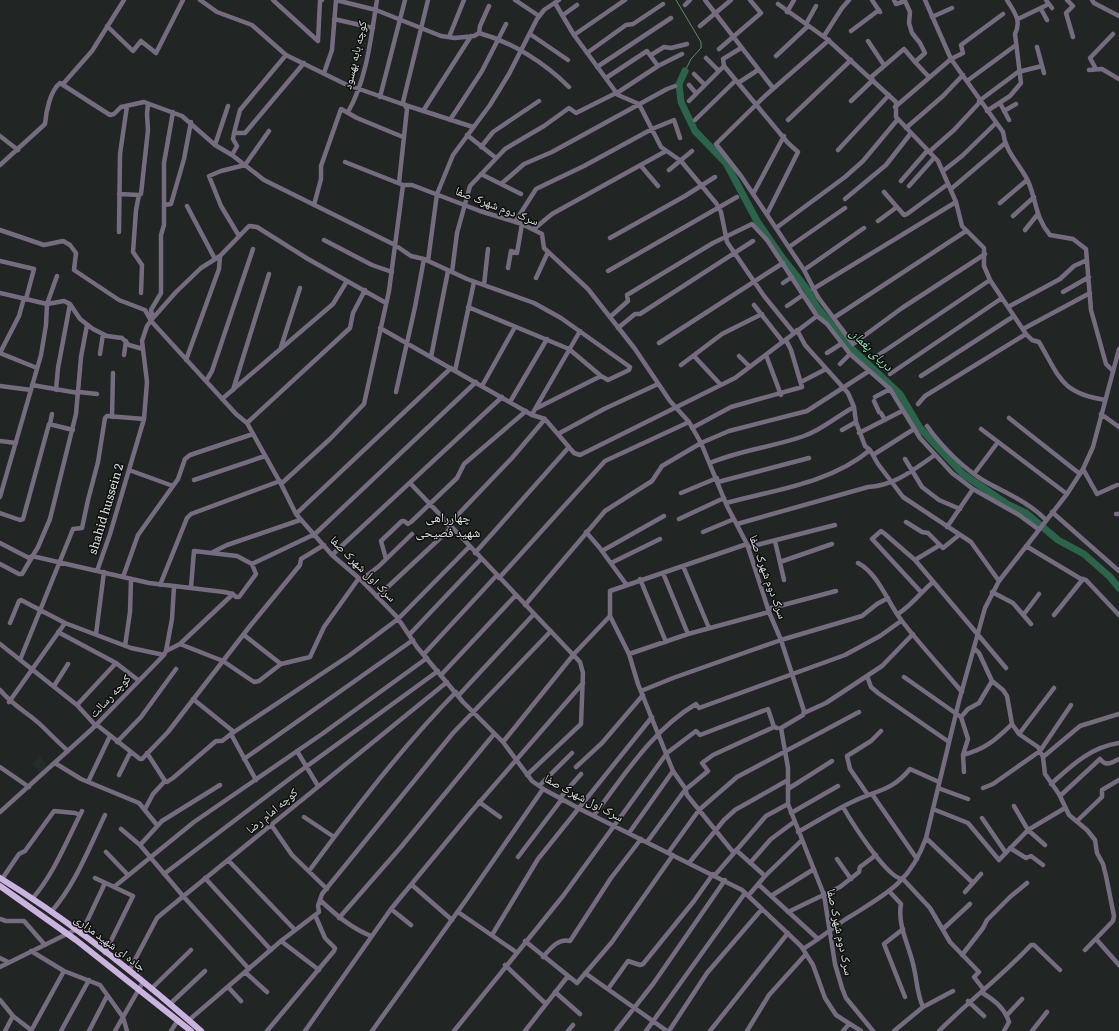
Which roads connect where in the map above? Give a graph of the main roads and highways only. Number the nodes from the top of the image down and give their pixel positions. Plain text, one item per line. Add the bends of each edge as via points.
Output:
1 (1, 879) edge
2 (0, 886) edge
3 (191, 1031) edge
4 (201, 1031) edge

1 - 4 main road, جاده ای شهید مزاری via 78,932
2 - 3 main road via 68,934

